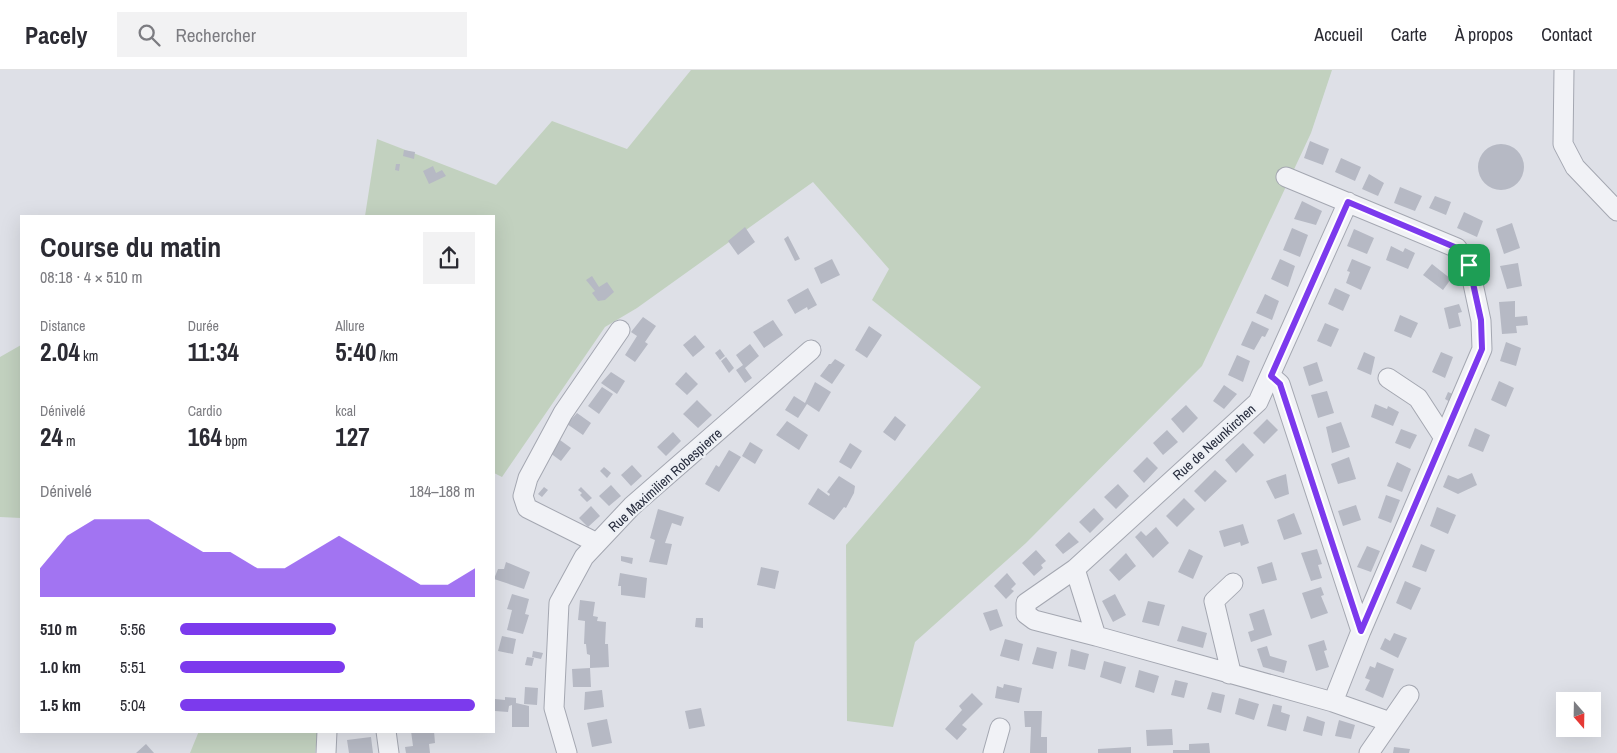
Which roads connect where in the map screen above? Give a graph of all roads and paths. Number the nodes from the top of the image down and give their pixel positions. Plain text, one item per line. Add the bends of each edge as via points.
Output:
1 (1564, 70) edge
2 (1286, 177) dead end
3 (1348, 202) junction
4 (1617, 211) edge
5 (620, 330) dead end
6 (811, 350) dead end
7 (1271, 376) junction
8 (1388, 378) dead end
9 (1444, 438) junction
10 (597, 543) junction
11 (1075, 569) junction
12 (1233, 583) dead end
13 (1361, 631) junction
14 (1096, 636) junction
15 (1229, 674) junction
16 (1409, 695) dead end
17 (1333, 702) junction
18 (1390, 722) junction
19 (1000, 728) dead end
20 (327, 733) edge
21 (386, 733) edge
22 (326, 753) edge
23 (389, 753) edge
24 (567, 753) edge
25 (993, 753) edge
26 (1369, 753) edge

1 - 4 street via 1563,144 1576,167
2 - 3 street
3 - 7 street, Rue de Neunkirchen
3 - 9 street via 1457,248 1469,265 1481,320 1482,349
5 - 10 street via 563,413 528,478 523,496 527,508
6 - 10 street, Rue Maximilien Robespierre via 632,506
7 - 11 street, Rue de Neunkirchen via 1258,402
7 - 13 street via 1280,384
8 - 9 street via 1418,398
9 - 13 street
10 - 24 street, Rue Maximilien Robespierre via 584,557 558,603 554,708
11 - 14 street
11 - 14 street, Rue de Neunkirchen via 1026,603 1026,614 1034,620
12 - 15 street via 1214,601
13 - 17 street
14 - 15 street, Rue de Neunkirchen
15 - 17 street, Rue de Neunkirchen
16 - 18 street
17 - 18 street, Rue de Neunkirchen
18 - 26 street
19 - 25 street
20 - 22 street
21 - 23 street

